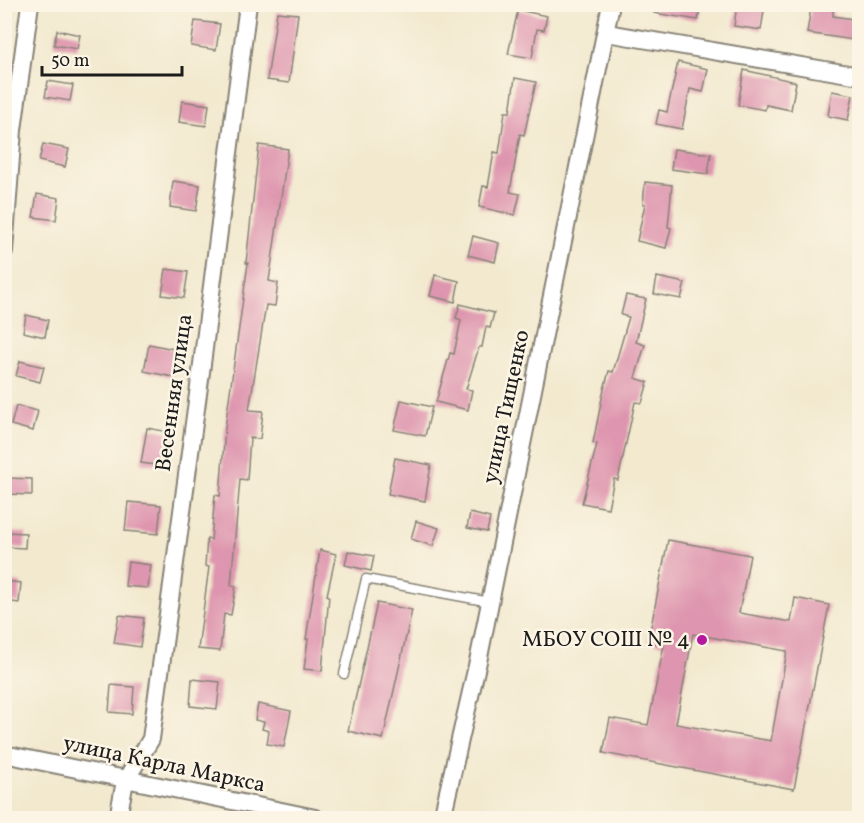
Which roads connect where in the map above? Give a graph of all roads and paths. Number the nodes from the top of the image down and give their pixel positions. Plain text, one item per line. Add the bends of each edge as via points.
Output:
1 (30, 4) edge
2 (248, 4) edge
3 (611, 4) edge
4 (607, 33) junction
5 (860, 76) edge
6 (4, 250) edge
7 (490, 602) junction
8 (344, 674) dead end
9 (4, 754) edge
10 (125, 781) junction
11 (118, 819) edge
12 (315, 819) edge
13 (442, 819) edge

1 - 6 street via 13,130
2 - 10 street, Весенняя улица via 151,738
3 - 4 street, улица Тищенко
4 - 5 street
4 - 7 street, улица Тищенко
7 - 8 lane via 366,579
7 - 13 street, улица Тищенко
9 - 10 street, улица Карла Маркса
10 - 11 street
10 - 12 street, улица Карла Маркса

